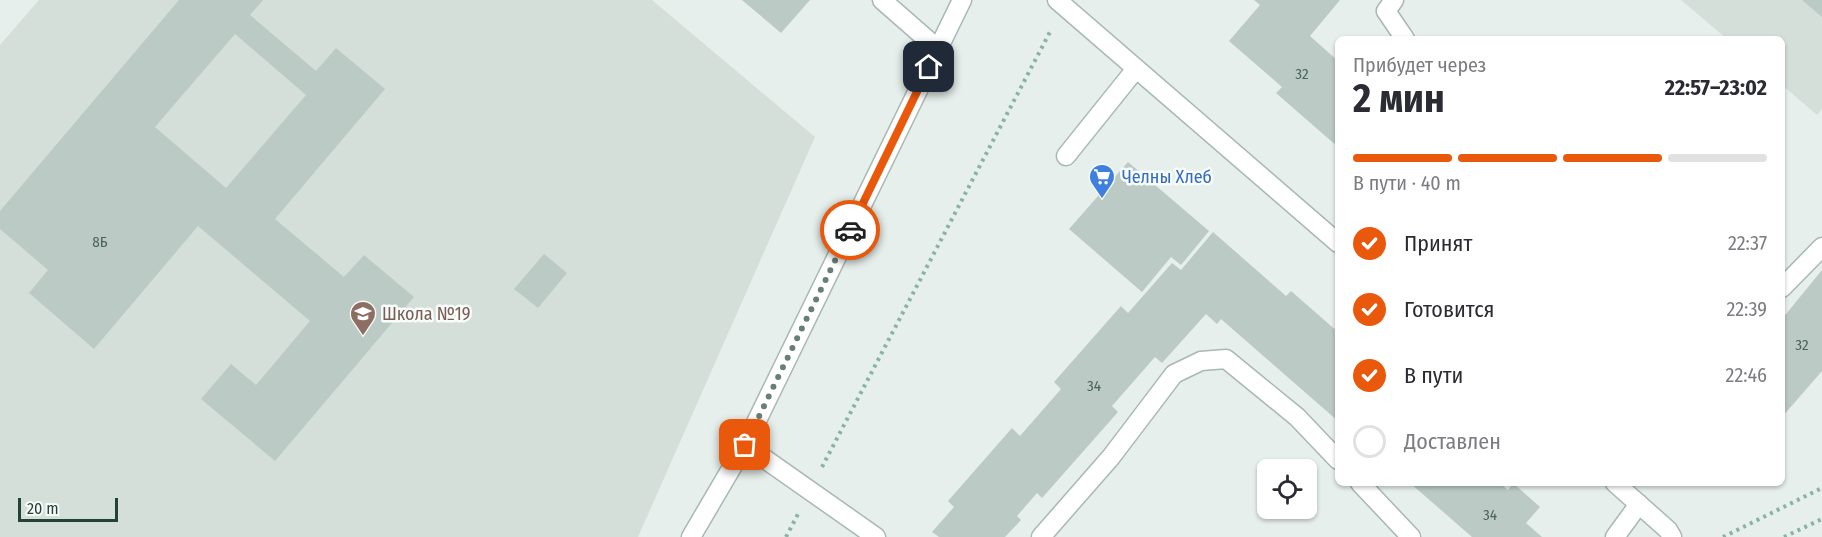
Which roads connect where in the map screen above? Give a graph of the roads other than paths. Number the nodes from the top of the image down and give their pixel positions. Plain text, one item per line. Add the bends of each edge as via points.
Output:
1 (882, 0) edge
2 (962, 0) edge
3 (1394, 0) edge
4 (1060, 3) edge
5 (1403, 36) edge
6 (938, 49) junction
7 (1135, 70) junction
8 (1066, 156) dead end
9 (1335, 240) edge
10 (1822, 247) edge
11 (1785, 285) edge
12 (745, 445) junction
13 (1335, 457) edge
14 (1363, 486) edge
15 (1618, 486) edge
16 (1639, 504) junction
17 (691, 537) edge
18 (876, 537) edge
19 (1041, 537) edge
20 (1410, 537) edge
21 (1615, 537) edge
22 (1672, 537) edge

1 - 6 street
2 - 6 street
3 - 5 street via 1386,11
4 - 7 street
6 - 12 street
7 - 8 street
7 - 9 street
10 - 11 street
12 - 17 street
12 - 18 street
13 - 19 street via 1297,417 1226,360 1200,361 1174,374 1111,457
14 - 20 street
15 - 16 street
16 - 21 street
16 - 22 street

